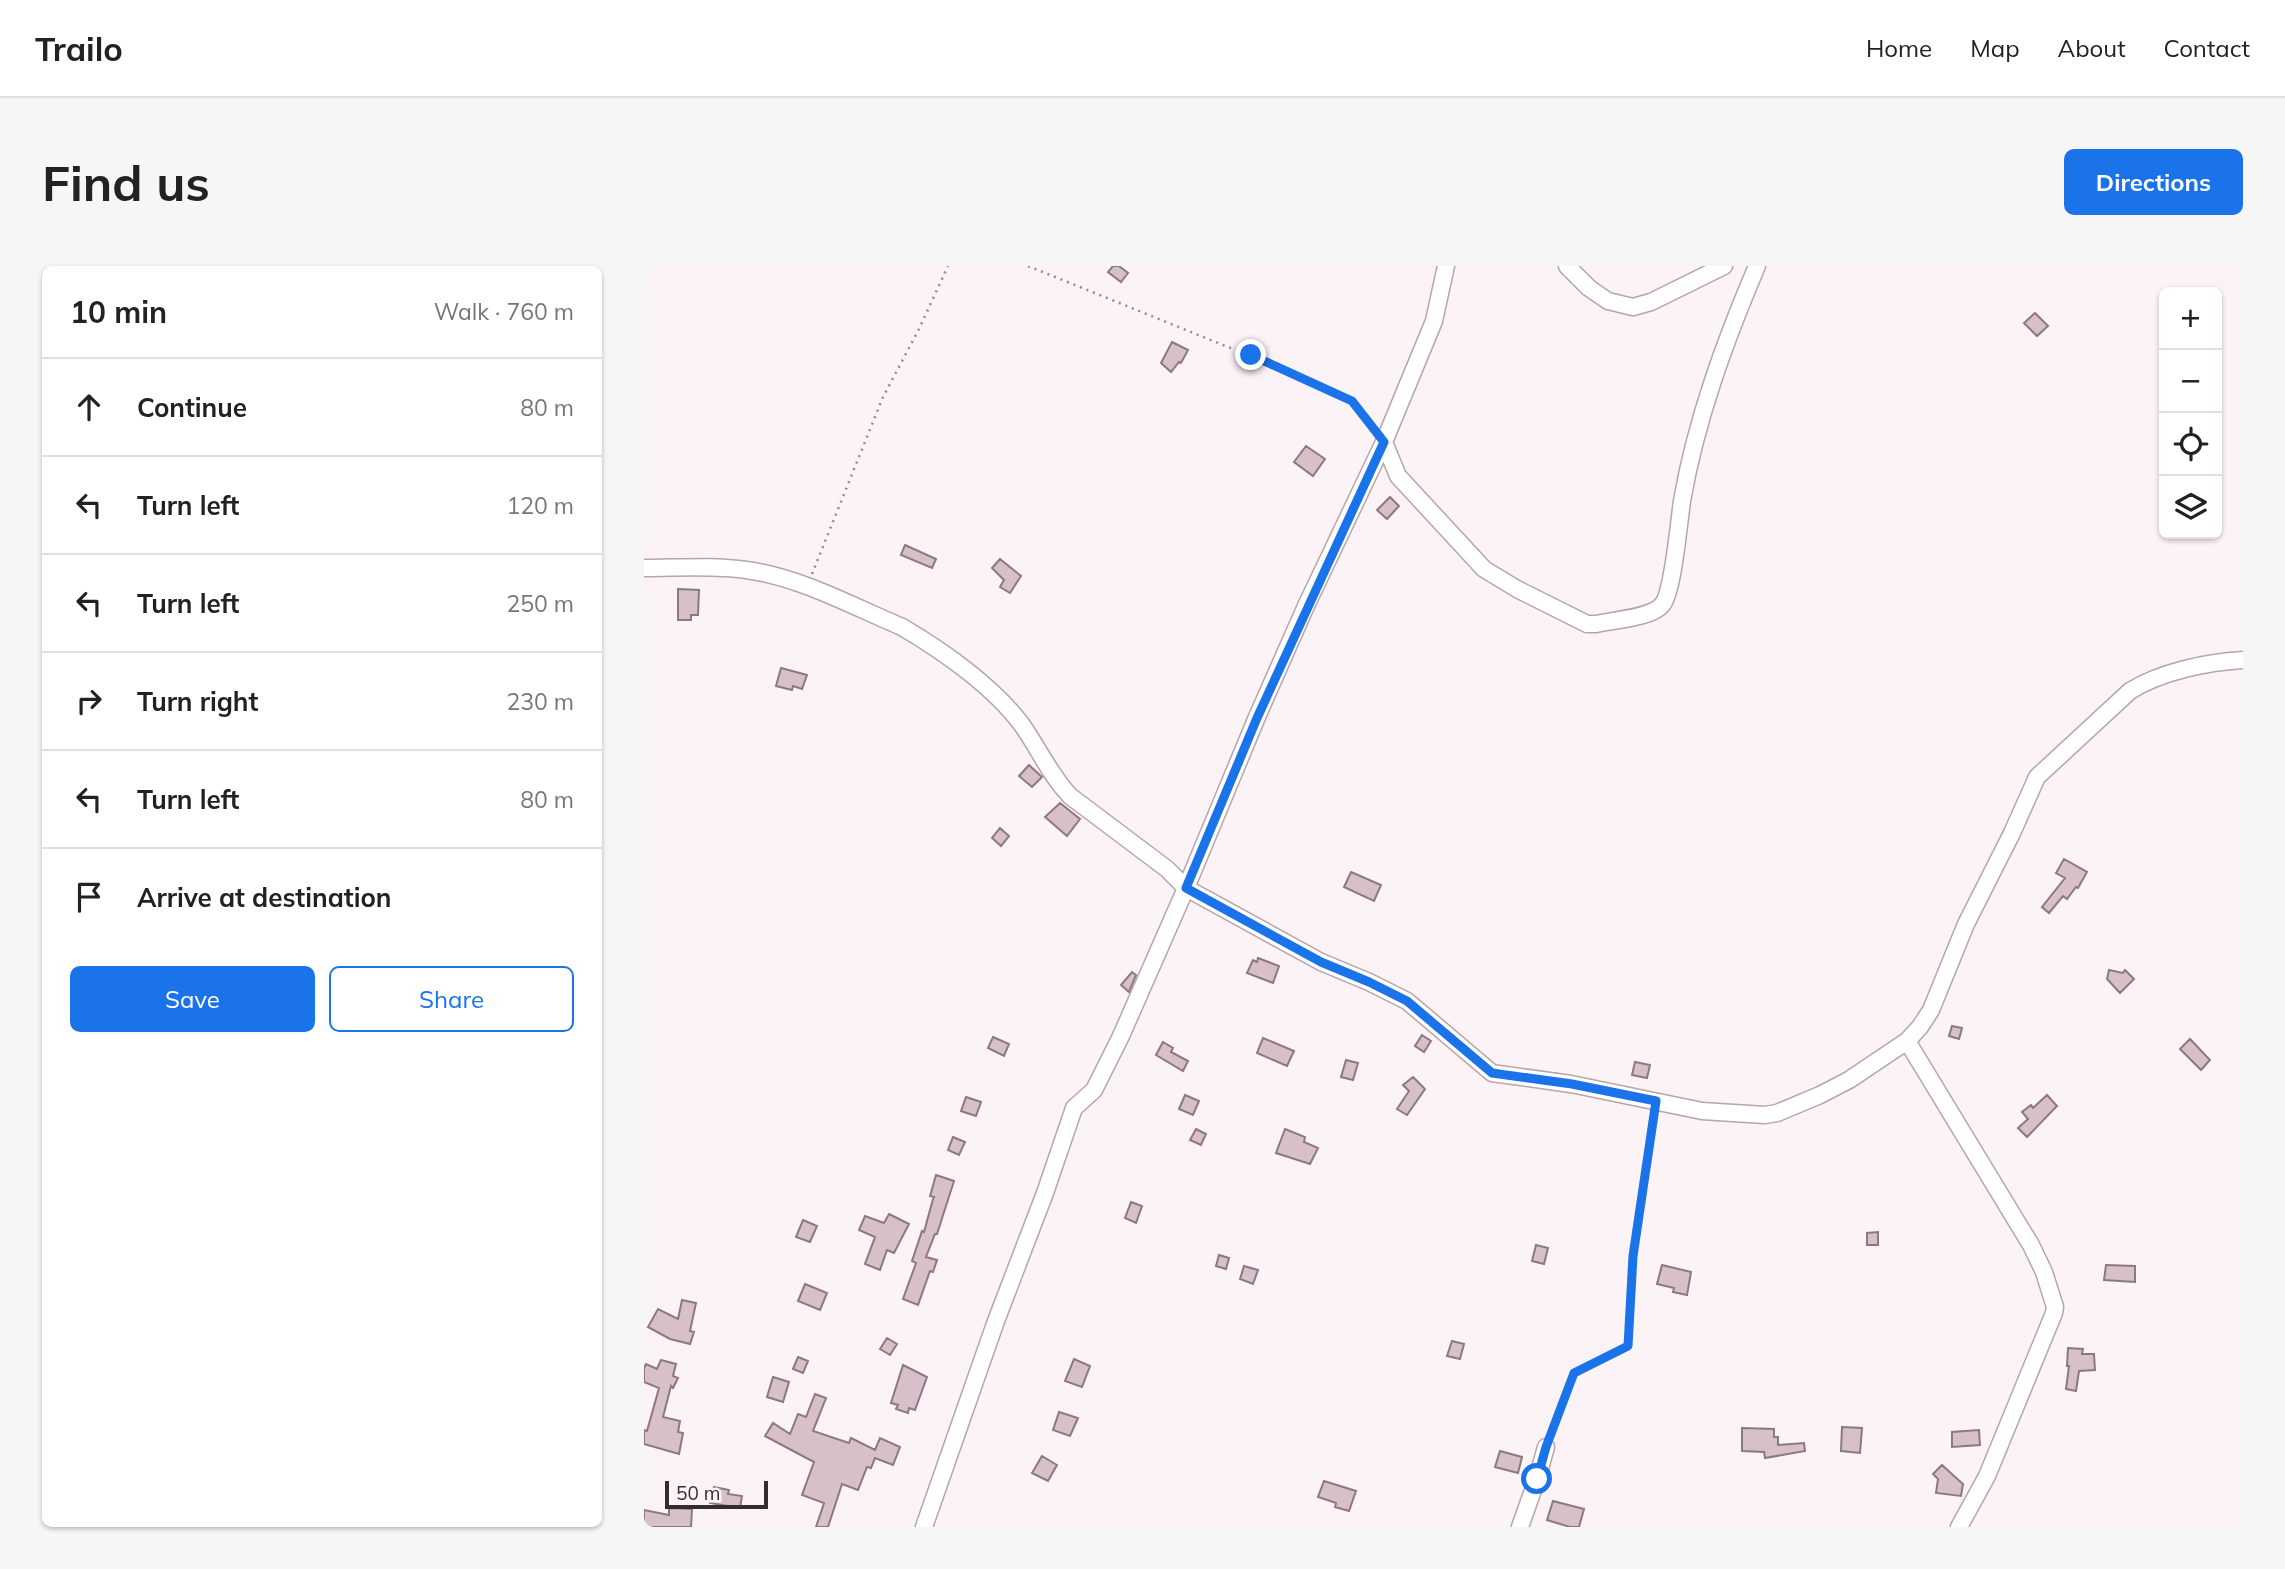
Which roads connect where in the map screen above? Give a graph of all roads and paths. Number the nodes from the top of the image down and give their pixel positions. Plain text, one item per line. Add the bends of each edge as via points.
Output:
1 (948, 266) edge
2 (1028, 266) edge
3 (1446, 266) edge
4 (1567, 266) edge
5 (1724, 266) edge
6 (1757, 266) edge
7 (1384, 442) junction
8 (644, 568) edge
9 (806, 587) junction
10 (2243, 660) edge
11 (1186, 888) junction
12 (1907, 1041) junction
13 (1656, 1101) junction
14 (1546, 1447) joint
15 (924, 1527) edge
16 (1520, 1527) edge
17 (1959, 1527) edge

1 - 9 path via 883,397
2 - 7 path via 1312,381 1352,401
3 - 7 street via 1434,321
4 - 5 street via 1608,301 1633,307
6 - 7 street via 1696,440 1668,590 1665,602 1654,611 1587,624 1493,575 1398,476
7 - 11 street via 1279,668
8 - 9 street via 748,570
9 - 11 street via 902,627 962,667 1022,726 1070,796
10 - 12 street via 2207,664 2140,684 2045,767 1966,923 1927,1018
11 - 13 street via 1321,962 1407,1001 1492,1073
11 - 15 street via 1113,1055 1094,1090 1074,1108
12 - 13 street via 1849,1080 1777,1113 1702,1111
12 - 17 street via 2031,1245 2055,1307 1987,1476
13 - 14 path via 1633,1256 1628,1346 1574,1373
14 - 16 street

